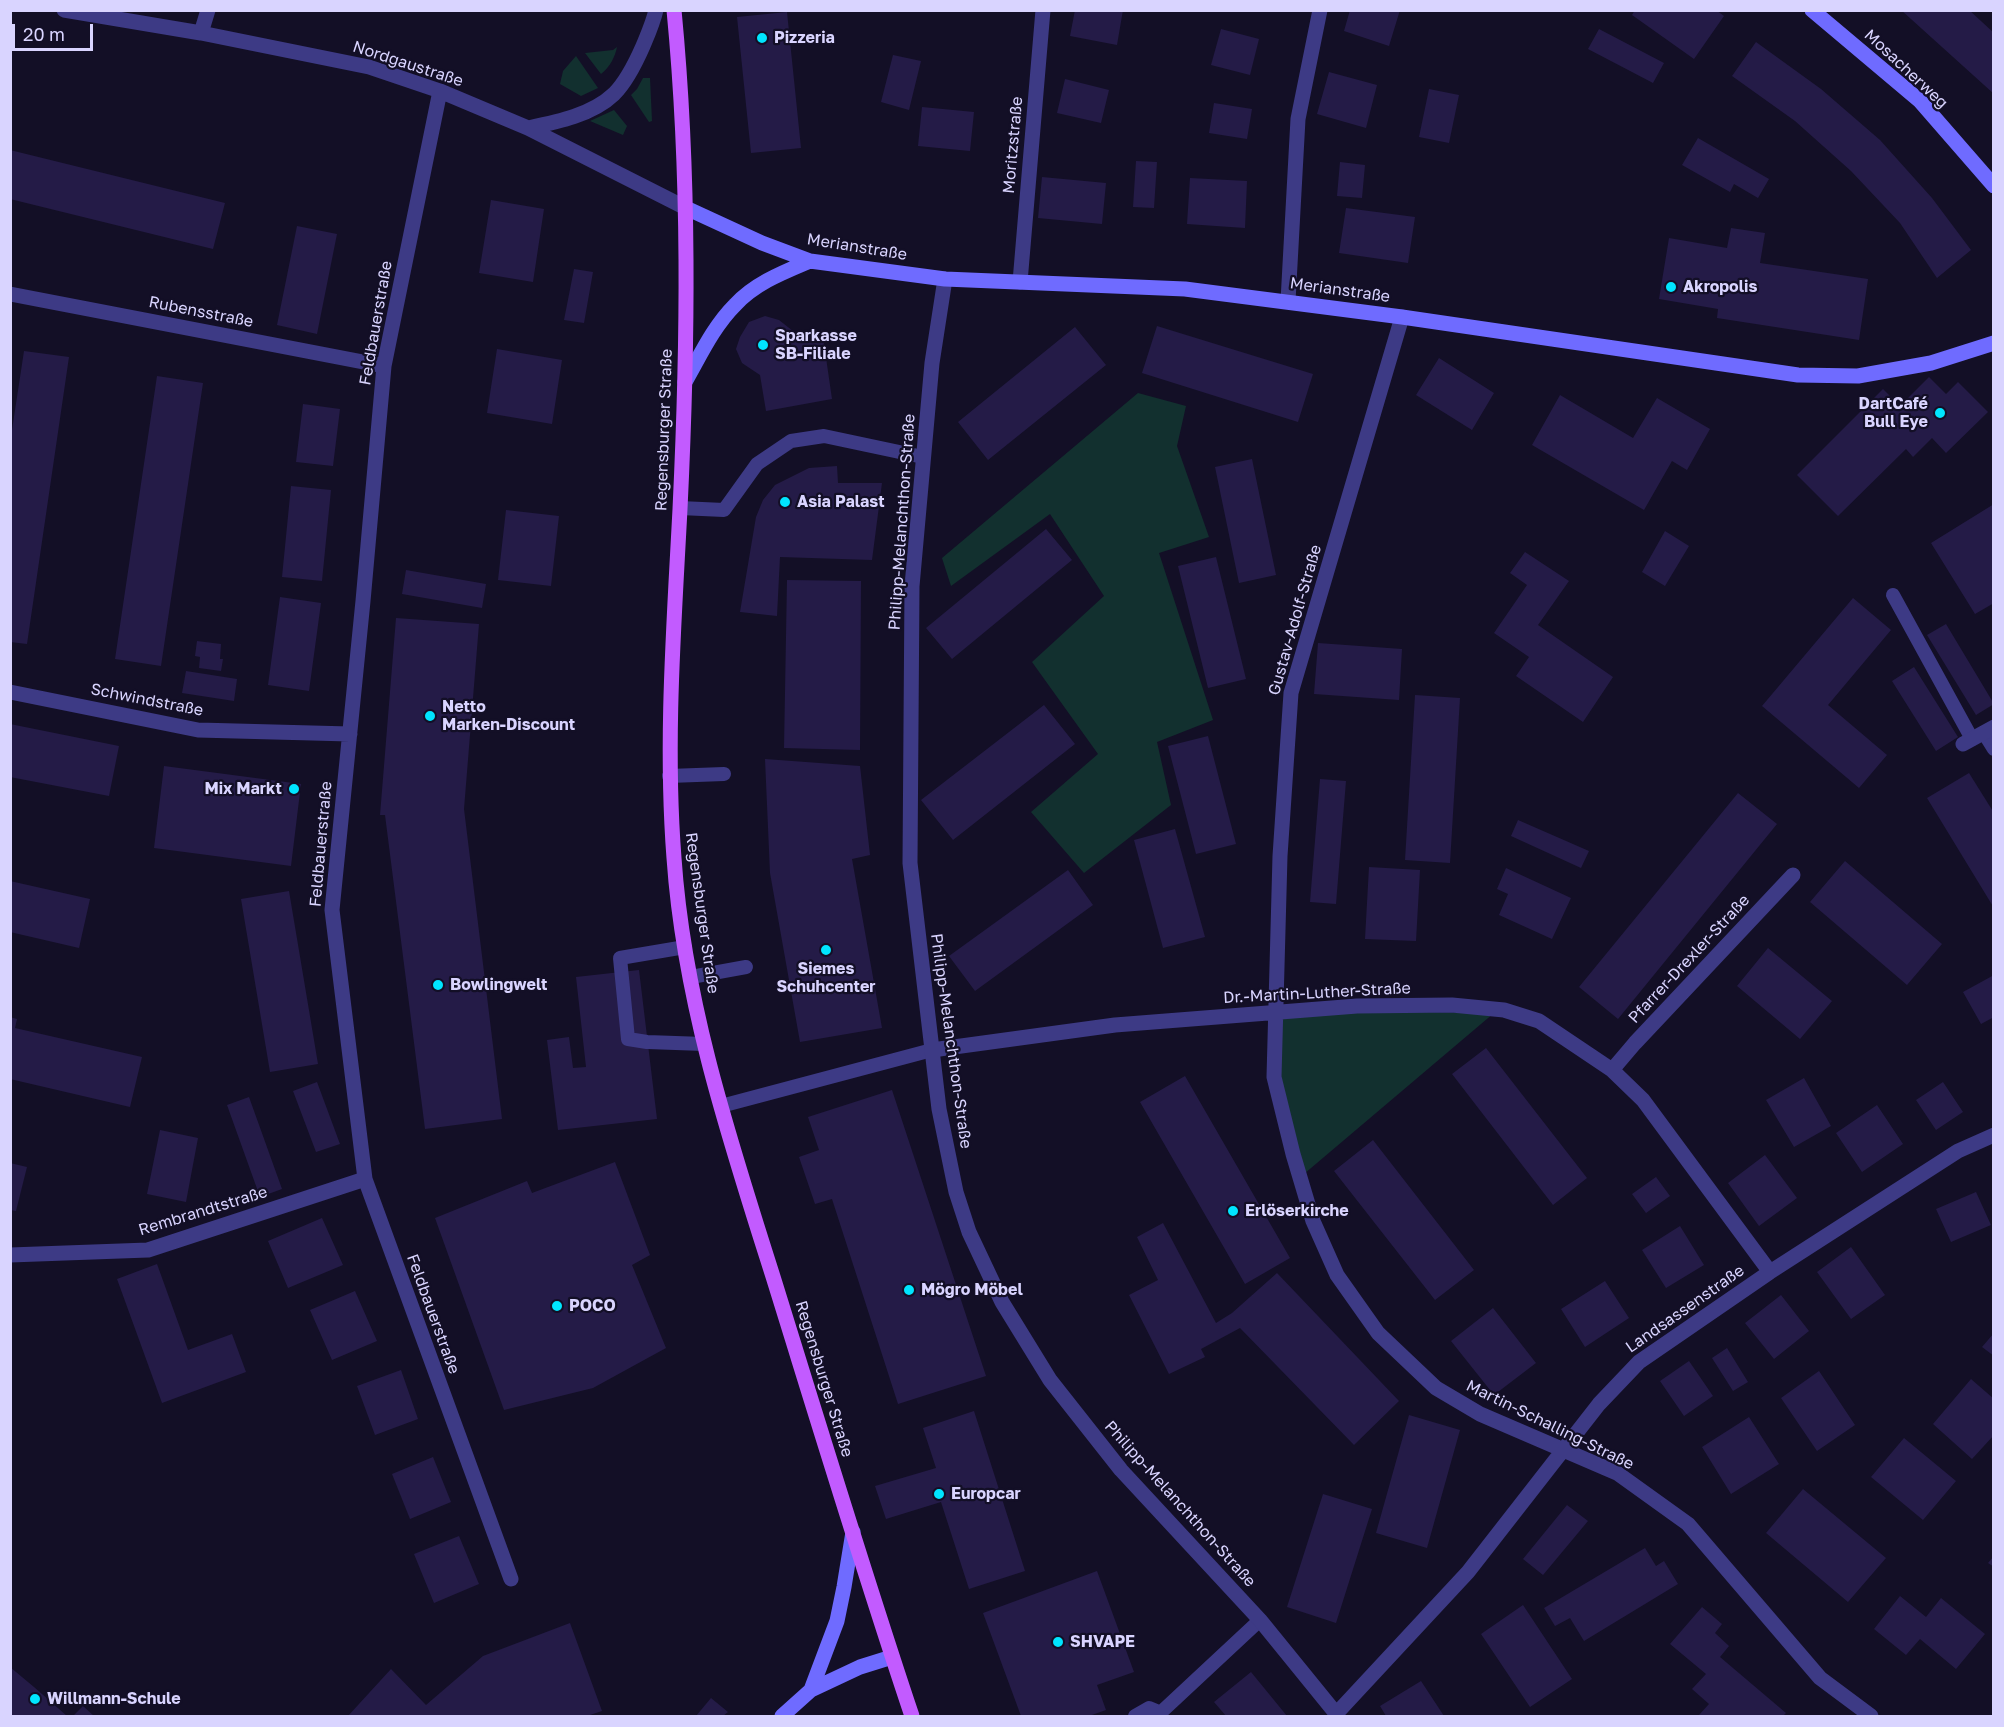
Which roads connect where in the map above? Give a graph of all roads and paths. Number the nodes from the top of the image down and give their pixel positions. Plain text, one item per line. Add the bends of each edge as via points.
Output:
1 (64, 10) edge
2 (208, 10) edge
3 (656, 10) edge
4 (674, 10) edge
5 (1043, 10) edge
6 (1320, 10) edge
7 (1812, 10) edge
8 (201, 33) junction
9 (441, 91) junction
10 (528, 128) junction
11 (1994, 186) edge
12 (686, 208) junction
13 (810, 261) junction
14 (945, 279) junction
15 (1020, 282) junction
16 (10, 294) edge
17 (1288, 301) junction
18 (1402, 317) junction
19 (1994, 344) edge
20 (384, 366) junction
21 (685, 382) junction
22 (923, 457) junction
23 (680, 508) junction
24 (1893, 595) dead end
25 (10, 692) edge
26 (350, 734) junction
27 (1978, 736) edge
28 (1994, 748) edge
29 (724, 774) dead end
30 (669, 776) junction
31 (1793, 875) dead end
32 (685, 947) junction
33 (746, 967) dead end
34 (691, 977) junction
35 (1275, 1013) junction
36 (704, 1044) junction
37 (932, 1050) junction
38 (1612, 1070) junction
39 (721, 1106) junction
40 (1994, 1135) edge
41 (365, 1179) junction
42 (10, 1255) edge
43 (1770, 1272) junction
44 (1563, 1449) junction
45 (853, 1532) junction
46 (511, 1579) dead end
47 (1260, 1620) junction
48 (892, 1657) junction
49 (811, 1690) junction
50 (1159, 1714) edge
51 (1337, 1715) edge
52 (782, 1716) edge
53 (912, 1716) edge
54 (1135, 1716) edge
55 (1871, 1716) edge

1 - 8 street, Nordgaustraße
2 - 8 street
3 - 10 street via 635,66 614,94 589,110
4 - 12 main road, Regensburger Straße
5 - 15 street, Moritzstraße
6 - 17 street via 1298,119
7 - 11 street, Mosacherweg via 1920,101
8 - 9 street, Nordgaustraße via 369,67
9 - 10 street, Nordgaustraße
9 - 20 street, Feldbauerstraße
10 - 12 street, Nordgaustraße
12 - 13 street, Merianstraße
12 - 21 main road, Regensburger Straße
13 - 14 street, Merianstraße
13 - 21 street via 764,282 735,304 712,334
14 - 15 street, Merianstraße
14 - 22 street, Philipp-Melanchthon-Straße
15 - 17 street, Merianstraße via 1185,289
16 - 20 street, Rubensstraße
17 - 18 street, Merianstraße
18 - 19 street, Merianstraße via 1798,375 1858,376 1931,363
18 - 35 street, Gustav-Adolf-Straße via 1291,693
20 - 26 street, Feldbauerstraße
21 - 23 main road, Regensburger Straße
22 - 23 lane via 824,436 790,441 757,464 724,510
22 - 37 street, Philipp-Melanchthon-Straße via 912,586 910,863
23 - 30 main road, Regensburger Straße
24 - 27 lane
25 - 26 street, Schwindstraße via 198,730
26 - 41 street, Feldbauerstraße via 332,910
27 - 28 lane
29 - 30 lane
30 - 32 main road, Regensburger Straße
31 - 38 street, Pfarrer-Drexler-Straße
32 - 34 main road, Regensburger Straße
32 - 36 lane via 620,957 628,1039
33 - 34 lane
34 - 36 main road, Regensburger Straße
35 - 37 street, Dr.-Martin-Luther-Straße via 1115,1024
35 - 38 street, Dr.-Martin-Luther-Straße via 1367,1005 1452,1005 1504,1010 1539,1021
35 - 44 street, Martin-Schalling-Straße via 1274,1077 1313,1221 1337,1275 1378,1333 1436,1388 1480,1414
36 - 39 main road, Regensburger Straße
37 - 39 lane
37 - 47 street, Philipp-Melanchthon-Straße via 956,1192 969,1232 1002,1302 1050,1380 1121,1470
38 - 43 street, Dr.-Martin-Luther-Straße via 1643,1100
39 - 45 main road, Regensburger Straße
40 - 43 street, Landsassenstraße via 1958,1151
41 - 42 street, Rembrandtstraße via 148,1250
41 - 46 street, Feldbauerstraße
43 - 44 street, Landsassenstraße via 1639,1362
44 - 51 street, Landsassenstraße via 1468,1572
44 - 55 street, Martin-Schalling-Straße via 1617,1473 1688,1524 1820,1678
45 - 48 main road, Regensburger Straße
45 - 49 street via 837,1621
47 - 50 lane
47 - 51 street, Philipp-Melanchthon-Straße
48 - 49 street
48 - 53 main road, Regensburger Straße
49 - 52 street
50 - 54 lane via 1149,1708

